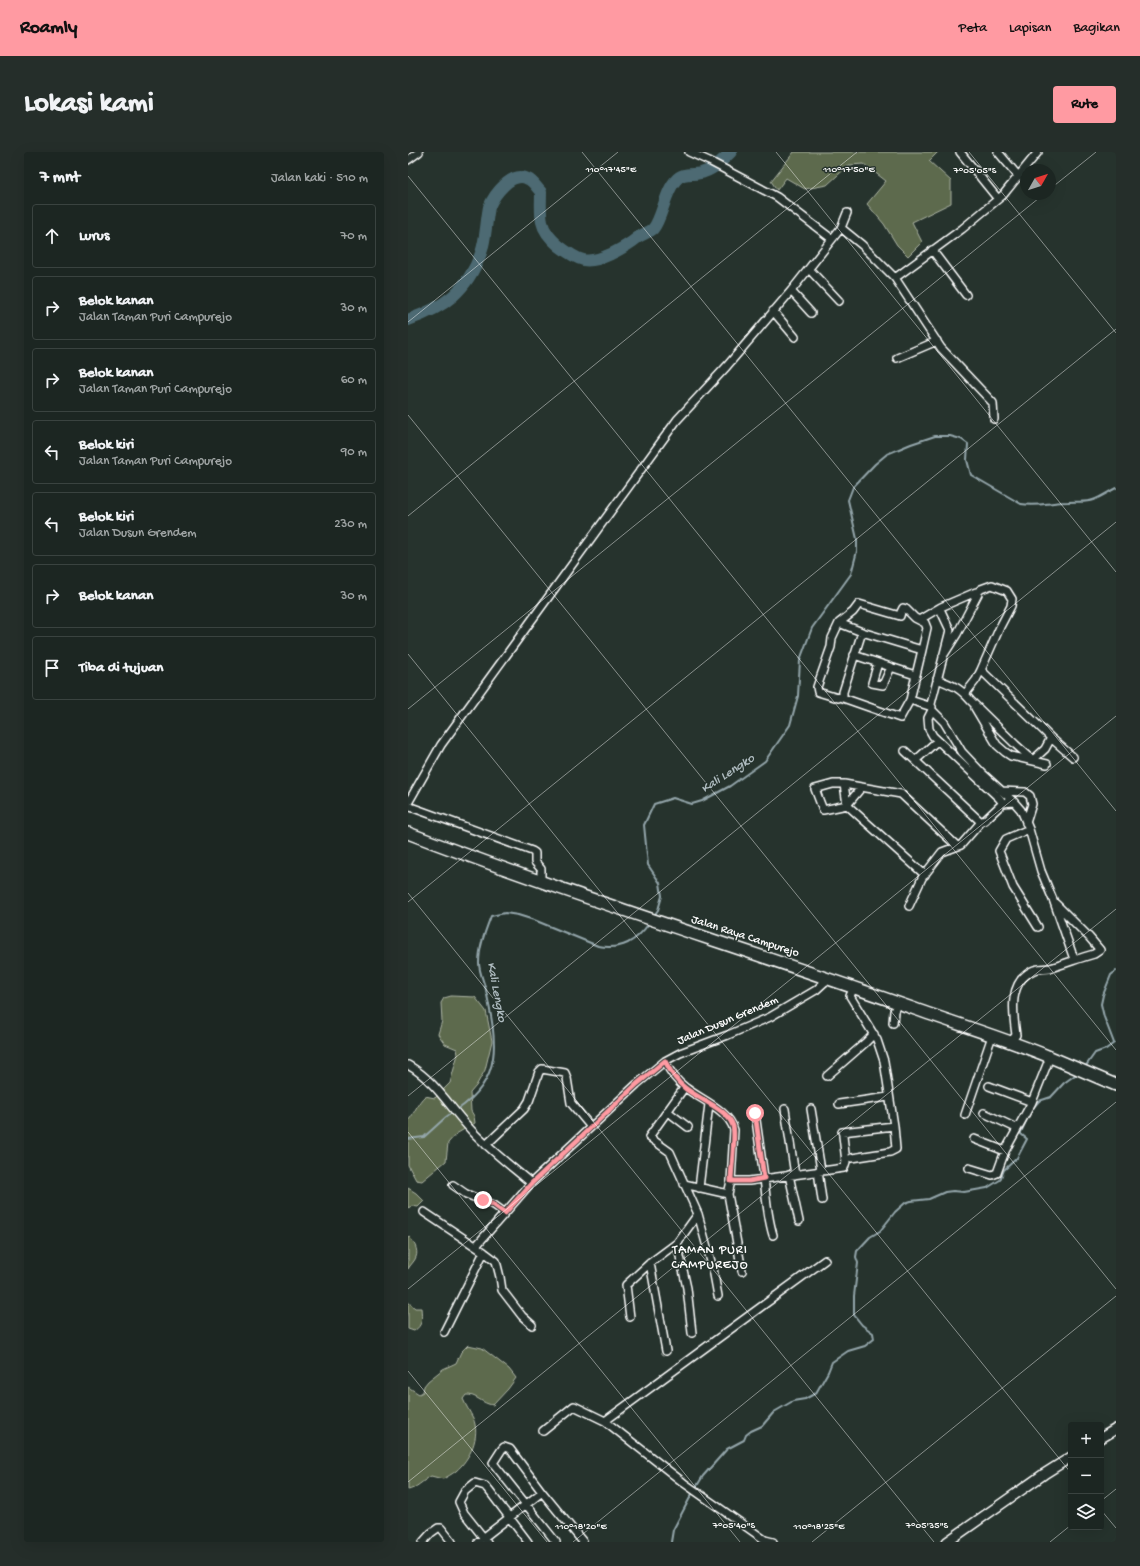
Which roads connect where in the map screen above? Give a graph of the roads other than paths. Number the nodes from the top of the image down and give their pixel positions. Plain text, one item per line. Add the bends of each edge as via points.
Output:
1 (419, 152) edge
2 (689, 152) edge
3 (960, 152) edge
4 (998, 152) edge
5 (1036, 153) edge
6 (408, 160) edge
7 (1019, 177) junction
8 (998, 199) junction
9 (847, 213) dead end
10 (841, 228) junction
11 (832, 239) junction
12 (932, 250) junction
13 (809, 269) junction
14 (895, 278) junction
15 (791, 291) junction
16 (966, 295) dead end
17 (839, 301) dead end
18 (773, 311) junction
19 (811, 313) dead end
20 (795, 338) dead end
21 (937, 342) junction
22 (897, 358) dead end
23 (994, 419) dead end
24 (977, 593) junction
25 (941, 607) junction
26 (917, 619) junction
27 (839, 623) junction
28 (961, 626) junction
29 (950, 630) junction
30 (862, 632) junction
31 (922, 650) junction
32 (854, 655) junction
33 (943, 656) junction
34 (878, 663) junction
35 (891, 667) junction
36 (981, 670) junction
37 (916, 675) junction
38 (937, 680) junction
39 (965, 694) junction
40 (842, 696) junction
41 (910, 700) junction
42 (972, 702) junction
43 (932, 708) junction
44 (1051, 738) junction
45 (937, 741) junction
46 (905, 751) dead end
47 (1073, 757) dead end
48 (916, 760) junction
49 (1033, 760) junction
50 (1047, 764) dead end
51 (979, 775) junction
52 (844, 784) junction
53 (861, 788) junction
54 (1002, 790) junction
55 (1014, 802) junction
56 (1003, 803) junction
57 (408, 804) edge
58 (847, 805) junction
59 (981, 822) junction
60 (1027, 826) junction
61 (408, 833) edge
62 (957, 846) junction
63 (925, 875) junction
64 (541, 882) junction
65 (1054, 902) junction
66 (909, 906) dead end
67 (1038, 927) dead end
68 (1074, 959) junction
69 (828, 978) junction
70 (854, 987) junction
71 (898, 1003) junction
72 (893, 1023) dead end
73 (874, 1034) junction
74 (992, 1036) junction
75 (1010, 1043) junction
76 (1050, 1057) junction
77 (665, 1061) junction
78 (408, 1065) edge
79 (827, 1076) dead end
80 (1116, 1085) edge
81 (989, 1086) dead end
82 (684, 1088) junction
83 (888, 1097) junction
84 (1032, 1102) junction
85 (708, 1104) junction
86 (839, 1104) dead end
87 (785, 1109) dead end
88 (811, 1109) dead end
89 (667, 1111) junction
90 (755, 1113) dead end
91 (984, 1113) dead end
92 (965, 1115) dead end
93 (894, 1126) junction
94 (592, 1127) junction
95 (688, 1127) dead end
96 (1016, 1128) junction
97 (974, 1139) dead end
98 (486, 1145) junction
99 (1005, 1151) junction
100 (852, 1158) dead end
101 (969, 1168) dead end
102 (820, 1171) junction
103 (792, 1175) junction
104 (764, 1178) junction
105 (731, 1181) junction
106 (532, 1183) junction
107 (684, 1184) junction
108 (453, 1185) dead end
109 (699, 1188) junction
110 (728, 1194) junction
111 (822, 1200) dead end
112 (424, 1212) dead end
113 (505, 1213) junction
114 (698, 1214) junction
115 (799, 1221) dead end
116 (773, 1235) dead end
117 (677, 1243) junction
118 (476, 1246) junction
119 (484, 1252) junction
120 (825, 1260) dead end
121 (650, 1263) junction
122 (742, 1271) dead end
123 (718, 1296) dead end
124 (630, 1317) dead end
125 (532, 1325) dead end
126 (444, 1332) dead end
127 (692, 1333) dead end
128 (666, 1351) dead end
129 (605, 1421) junction
130 (1116, 1429) edge
131 (543, 1431) dead end
132 (1104, 1436) edge
133 (1069, 1458) edge
134 (542, 1492) junction
135 (526, 1504) junction
136 (509, 1518) junction
137 (483, 1541) edge
138 (423, 1542) edge
139 (452, 1542) edge
140 (528, 1542) edge
141 (556, 1542) edge
142 (583, 1542) edge
143 (773, 1542) edge
144 (947, 1542) edge

1 - 6 street
2 - 11 street via 777,197
3 - 8 street
4 - 7 street
5 - 7 street
7 - 8 street
8 - 12 street
9 - 10 street
10 - 11 street
10 - 14 street
11 - 13 street
12 - 14 street
12 - 16 street
13 - 15 street
13 - 17 street
14 - 21 street
15 - 18 street
15 - 19 street
18 - 20 street
18 - 57 street via 677,420 441,745
21 - 22 street
21 - 23 street via 993,403
24 - 25 street
24 - 28 street
24 - 36 street via 992,585 1007,591 1012,598 1011,606
25 - 26 street
25 - 29 street via 940,610
26 - 27 street via 859,604
26 - 31 street via 925,623 926,628
27 - 30 street
27 - 40 street via 817,687 818,692 838,698
28 - 29 street
28 - 33 street
29 - 33 street
30 - 31 street
30 - 32 street
31 - 37 street
32 - 34 street
32 - 40 street
33 - 38 street
34 - 35 street
34 - 35 street via 872,682 883,685
35 - 37 street
36 - 39 street
36 - 44 street
37 - 41 street
38 - 39 street
38 - 43 street
39 - 42 street
40 - 41 street via 900,718
41 - 43 street
42 - 49 street
42 - 49 street via 997,745 1011,756
43 - 45 street via 928,718 929,729
43 - 51 street
44 - 47 street
44 - 49 street via 1045,749
45 - 48 street
45 - 51 street
46 - 48 street
48 - 59 street
49 - 50 street
51 - 54 street
51 - 56 street
52 - 53 street
52 - 58 street
52 - 58 street via 815,789 823,810
53 - 58 street
53 - 62 street via 901,794
54 - 55 street
54 - 60 street via 1025,792 1030,796 1032,804
55 - 56 street
55 - 60 street via 1021,810
56 - 59 street
57 - 64 street via 532,851 541,869
58 - 63 street
59 - 62 street via 961,845
60 - 65 street via 1041,872
60 - 67 street via 1006,839 999,851 1013,887
61 - 64 main road, Jalan Raya Campurejo
62 - 63 street via 942,852
63 - 66 street
64 - 69 main road, Jalan Raya Campurejo
65 - 68 street
65 - 68 street via 1100,948 1099,952
68 - 75 street via 1049,968 1033,970 1023,978 1014,999 1016,1035
69 - 70 main road, Jalan Raya Campurejo
69 - 77 street, Jalan Dusun Grendem via 816,990 770,1017
70 - 71 main road, Jalan Raya Campurejo
70 - 73 street via 850,996
71 - 72 street
71 - 74 main road, Jalan Raya Campurejo
73 - 79 street
73 - 83 street via 884,1061
74 - 75 main road, Jalan Raya Campurejo
74 - 92 street
75 - 76 main road, Jalan Raya Campurejo
76 - 80 main road, Jalan Raya Campurejo
76 - 84 street
77 - 82 street via 670,1072
77 - 94 street, Jalan Dusun Grendem
78 - 98 street via 418,1070 435,1086 456,1114
81 - 84 street
82 - 85 street
82 - 89 street
83 - 86 street
83 - 93 street
84 - 96 street
85 - 105 street via 718,1108 733,1126
85 - 109 street
87 - 103 street
88 - 102 street
89 - 95 street
89 - 107 street via 649,1136 670,1152
90 - 104 street
91 - 96 street
93 - 100 street via 896,1149
93 - 102 street via 842,1134 846,1166
94 - 98 street via 571,1103 565,1073 542,1069 524,1109
94 - 106 street, Jalan Dusun Grendem
96 - 99 street
97 - 99 street
98 - 106 street
99 - 101 street via 994,1175
102 - 103 street
102 - 111 street
103 - 104 street
103 - 115 street
104 - 105 street
104 - 116 street
105 - 110 street
106 - 113 street, Jalan Dusun Grendem
107 - 109 street
107 - 114 street
108 - 113 street
109 - 110 street
110 - 122 street
112 - 118 street
113 - 118 street, Jalan Dusun Grendem
114 - 117 street
114 - 123 street
117 - 121 street
117 - 127 street via 687,1288
118 - 119 street
119 - 125 street via 496,1261 502,1290
119 - 126 street
120 - 129 street
121 - 124 street via 626,1285
121 - 128 street
129 - 131 street via 574,1406
129 - 143 street via 700,1495 765,1540
130 - 132 street
133 - 144 street
134 - 135 street
134 - 135 street via 510,1449 504,1447 493,1463
134 - 142 street
135 - 136 street
135 - 141 street
136 - 137 street
136 - 137 street via 484,1486 475,1483 465,1491 459,1502
136 - 140 street
138 - 139 street via 438,1528 441,1528

